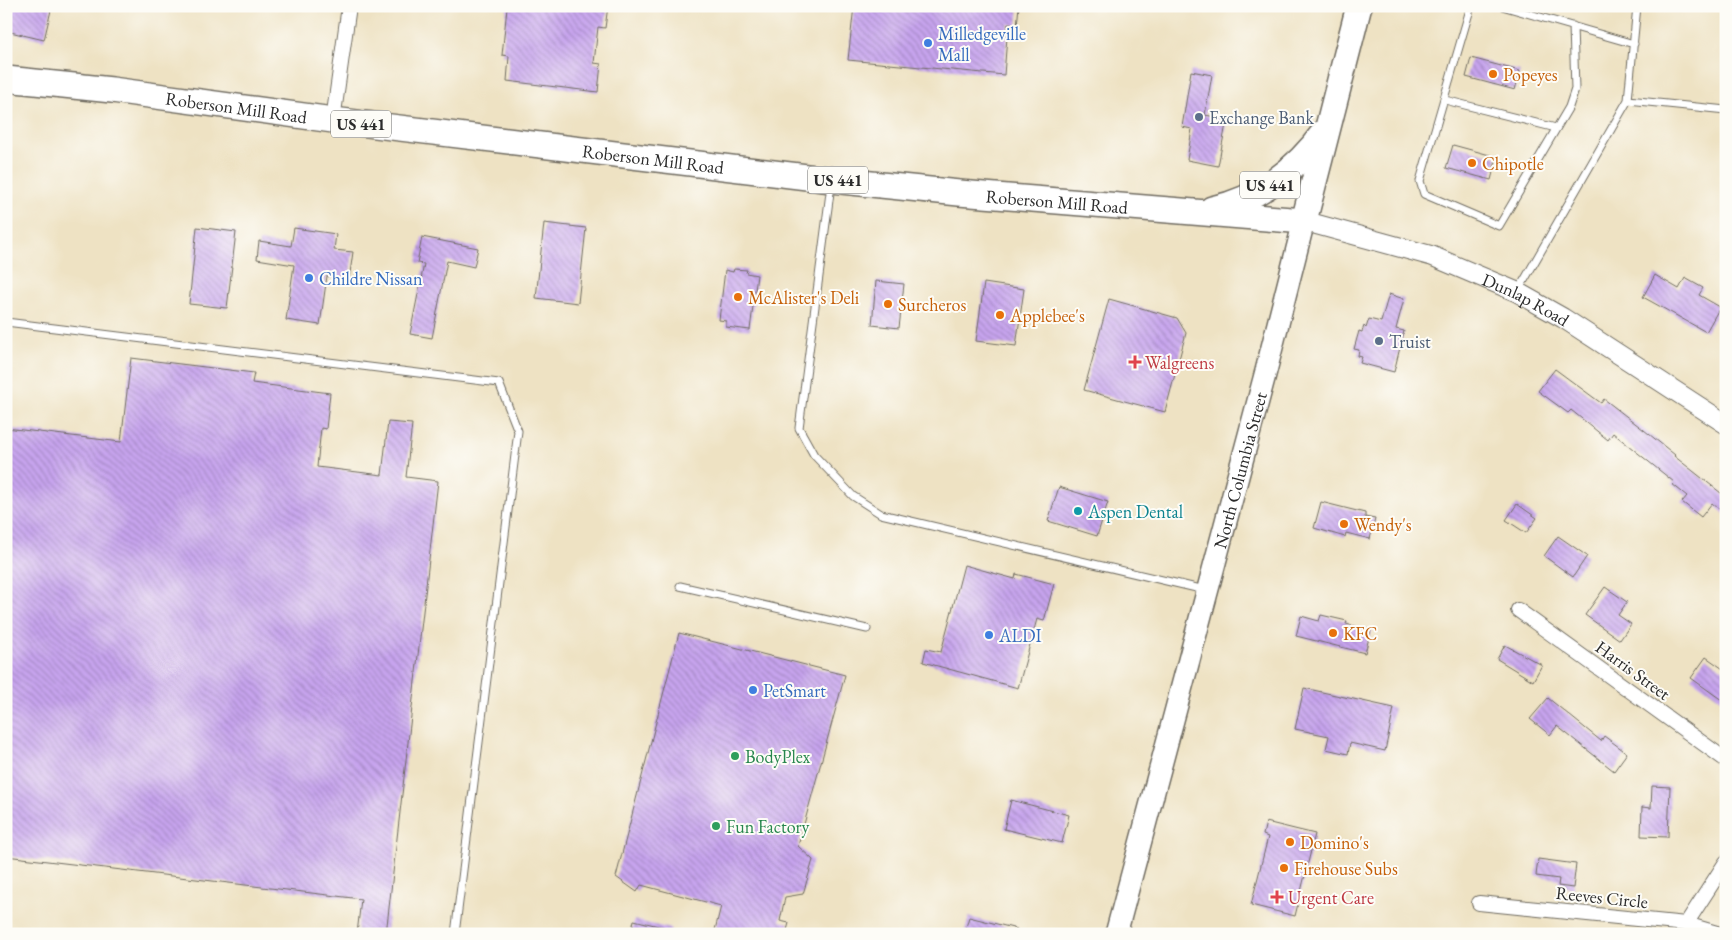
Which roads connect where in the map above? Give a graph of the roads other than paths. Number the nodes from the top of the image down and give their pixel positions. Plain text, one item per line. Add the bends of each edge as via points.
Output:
1 (349, 6) edge
2 (1359, 6) edge
3 (1471, 6) edge
4 (1502, 6) edge
5 (1637, 6) edge
6 (1573, 26) junction
7 (1634, 44) junction
8 (6, 79) edge
9 (1445, 100) junction
10 (1628, 100) junction
11 (1726, 110) edge
12 (333, 120) junction
13 (1329, 126) junction
14 (1556, 128) junction
15 (832, 180) junction
16 (1193, 212) junction
17 (1304, 221) junction
18 (1518, 292) junction
19 (6, 322) edge
20 (1726, 424) edge
21 (680, 586) dead end
22 (1208, 591) junction
23 (1518, 610) dead end
24 (867, 629) dead end
25 (1726, 760) edge
26 (1726, 862) edge
27 (1479, 902) dead end
28 (1686, 924) junction
29 (455, 934) edge
30 (1116, 934) edge
31 (1720, 934) edge

1 - 12 street
2 - 13 highway, North Columbia Street / US 441
3 - 9 lane
4 - 6 lane
5 - 7 lane
6 - 7 lane
6 - 14 lane via 1575,89
7 - 10 lane
8 - 12 highway, Roberson Mill Road / US 441
9 - 14 lane
9 - 14 lane via 1420,181 1424,194 1499,226
10 - 11 lane
10 - 18 lane
12 - 15 highway, Roberson Mill Road / US 441
13 - 16 highway, US 441 via 1313,147 1274,183 1246,199
13 - 17 highway, North Columbia Street / US 441
15 - 16 highway, Roberson Mill Road / US 441
15 - 22 lane via 799,428 821,462 853,496 881,514
16 - 17 highway, Roberson Mill Road / US 441
17 - 18 main road, Dunlap Road via 1432,256
17 - 22 main road, North Columbia Street
18 - 20 main road, Dunlap Road via 1564,318
19 - 29 lane via 499,383 518,431
21 - 24 lane
22 - 30 main road, North Columbia Street
23 - 25 street, Harris Street
26 - 28 street
27 - 28 street, Reeves Circle
28 - 31 street, Reeves Circle

